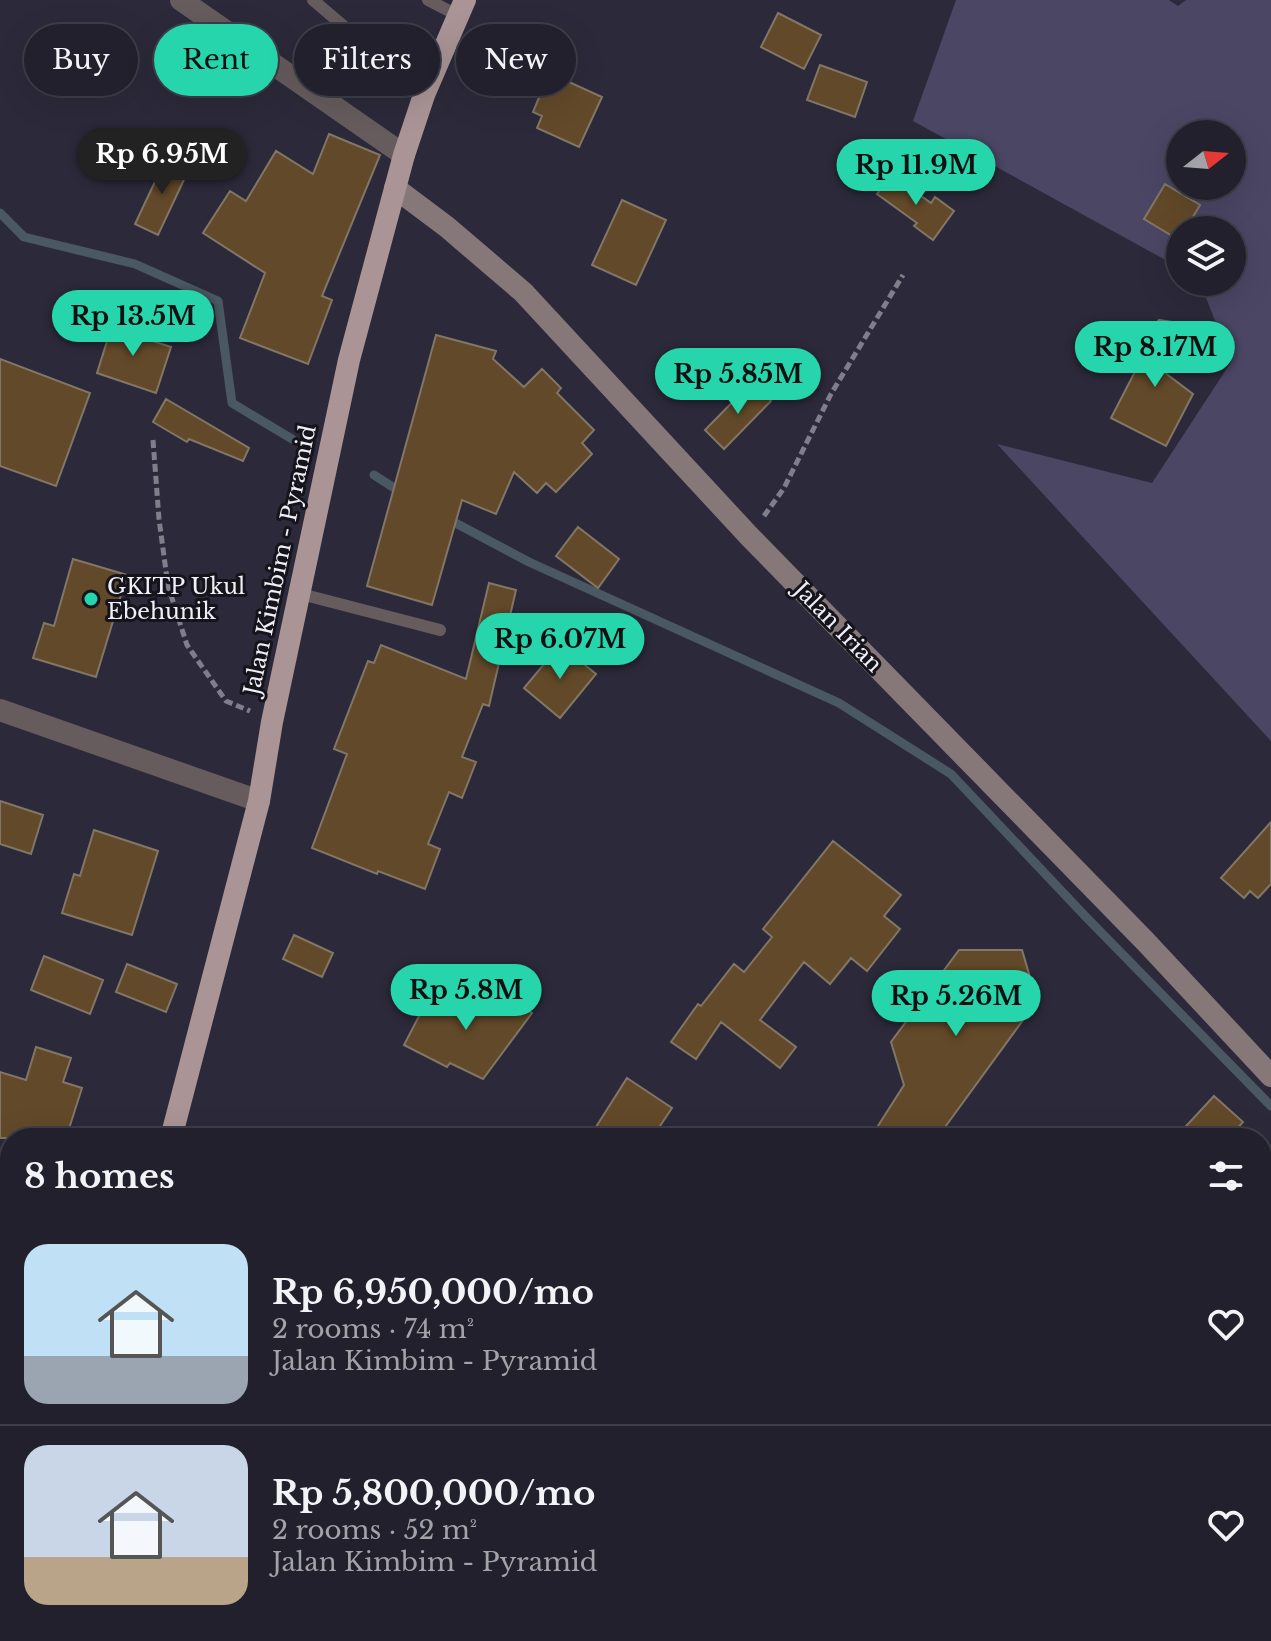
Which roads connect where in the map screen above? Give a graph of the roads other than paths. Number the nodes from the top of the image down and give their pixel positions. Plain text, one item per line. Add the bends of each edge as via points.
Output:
1 (181, 0) edge
2 (313, 0) edge
3 (428, 0) edge
4 (462, 8) edge
5 (341, 24) edge
6 (440, 58) edge
7 (424, 96) edge
8 (404, 155) junction
9 (395, 188) junction
10 (301, 594) junction
11 (440, 630) dead end
12 (0, 710) edge
13 (259, 801) junction
14 (1271, 1076) edge
15 (174, 1128) edge

1 - 8 street
2 - 5 lane
3 - 4 lane
4 - 6 highway, Jalan Kimbim - Pyramid
7 - 8 highway, Jalan Kimbim - Pyramid
8 - 9 highway, Jalan Kimbim - Pyramid
9 - 10 highway, Jalan Kimbim - Pyramid via 349,360
9 - 14 main road, Jalan Irian via 523,292 749,536
10 - 11 lane
10 - 13 highway, Jalan Kimbim - Pyramid
12 - 13 street
13 - 15 highway, Jalan Kimbim - Pyramid

